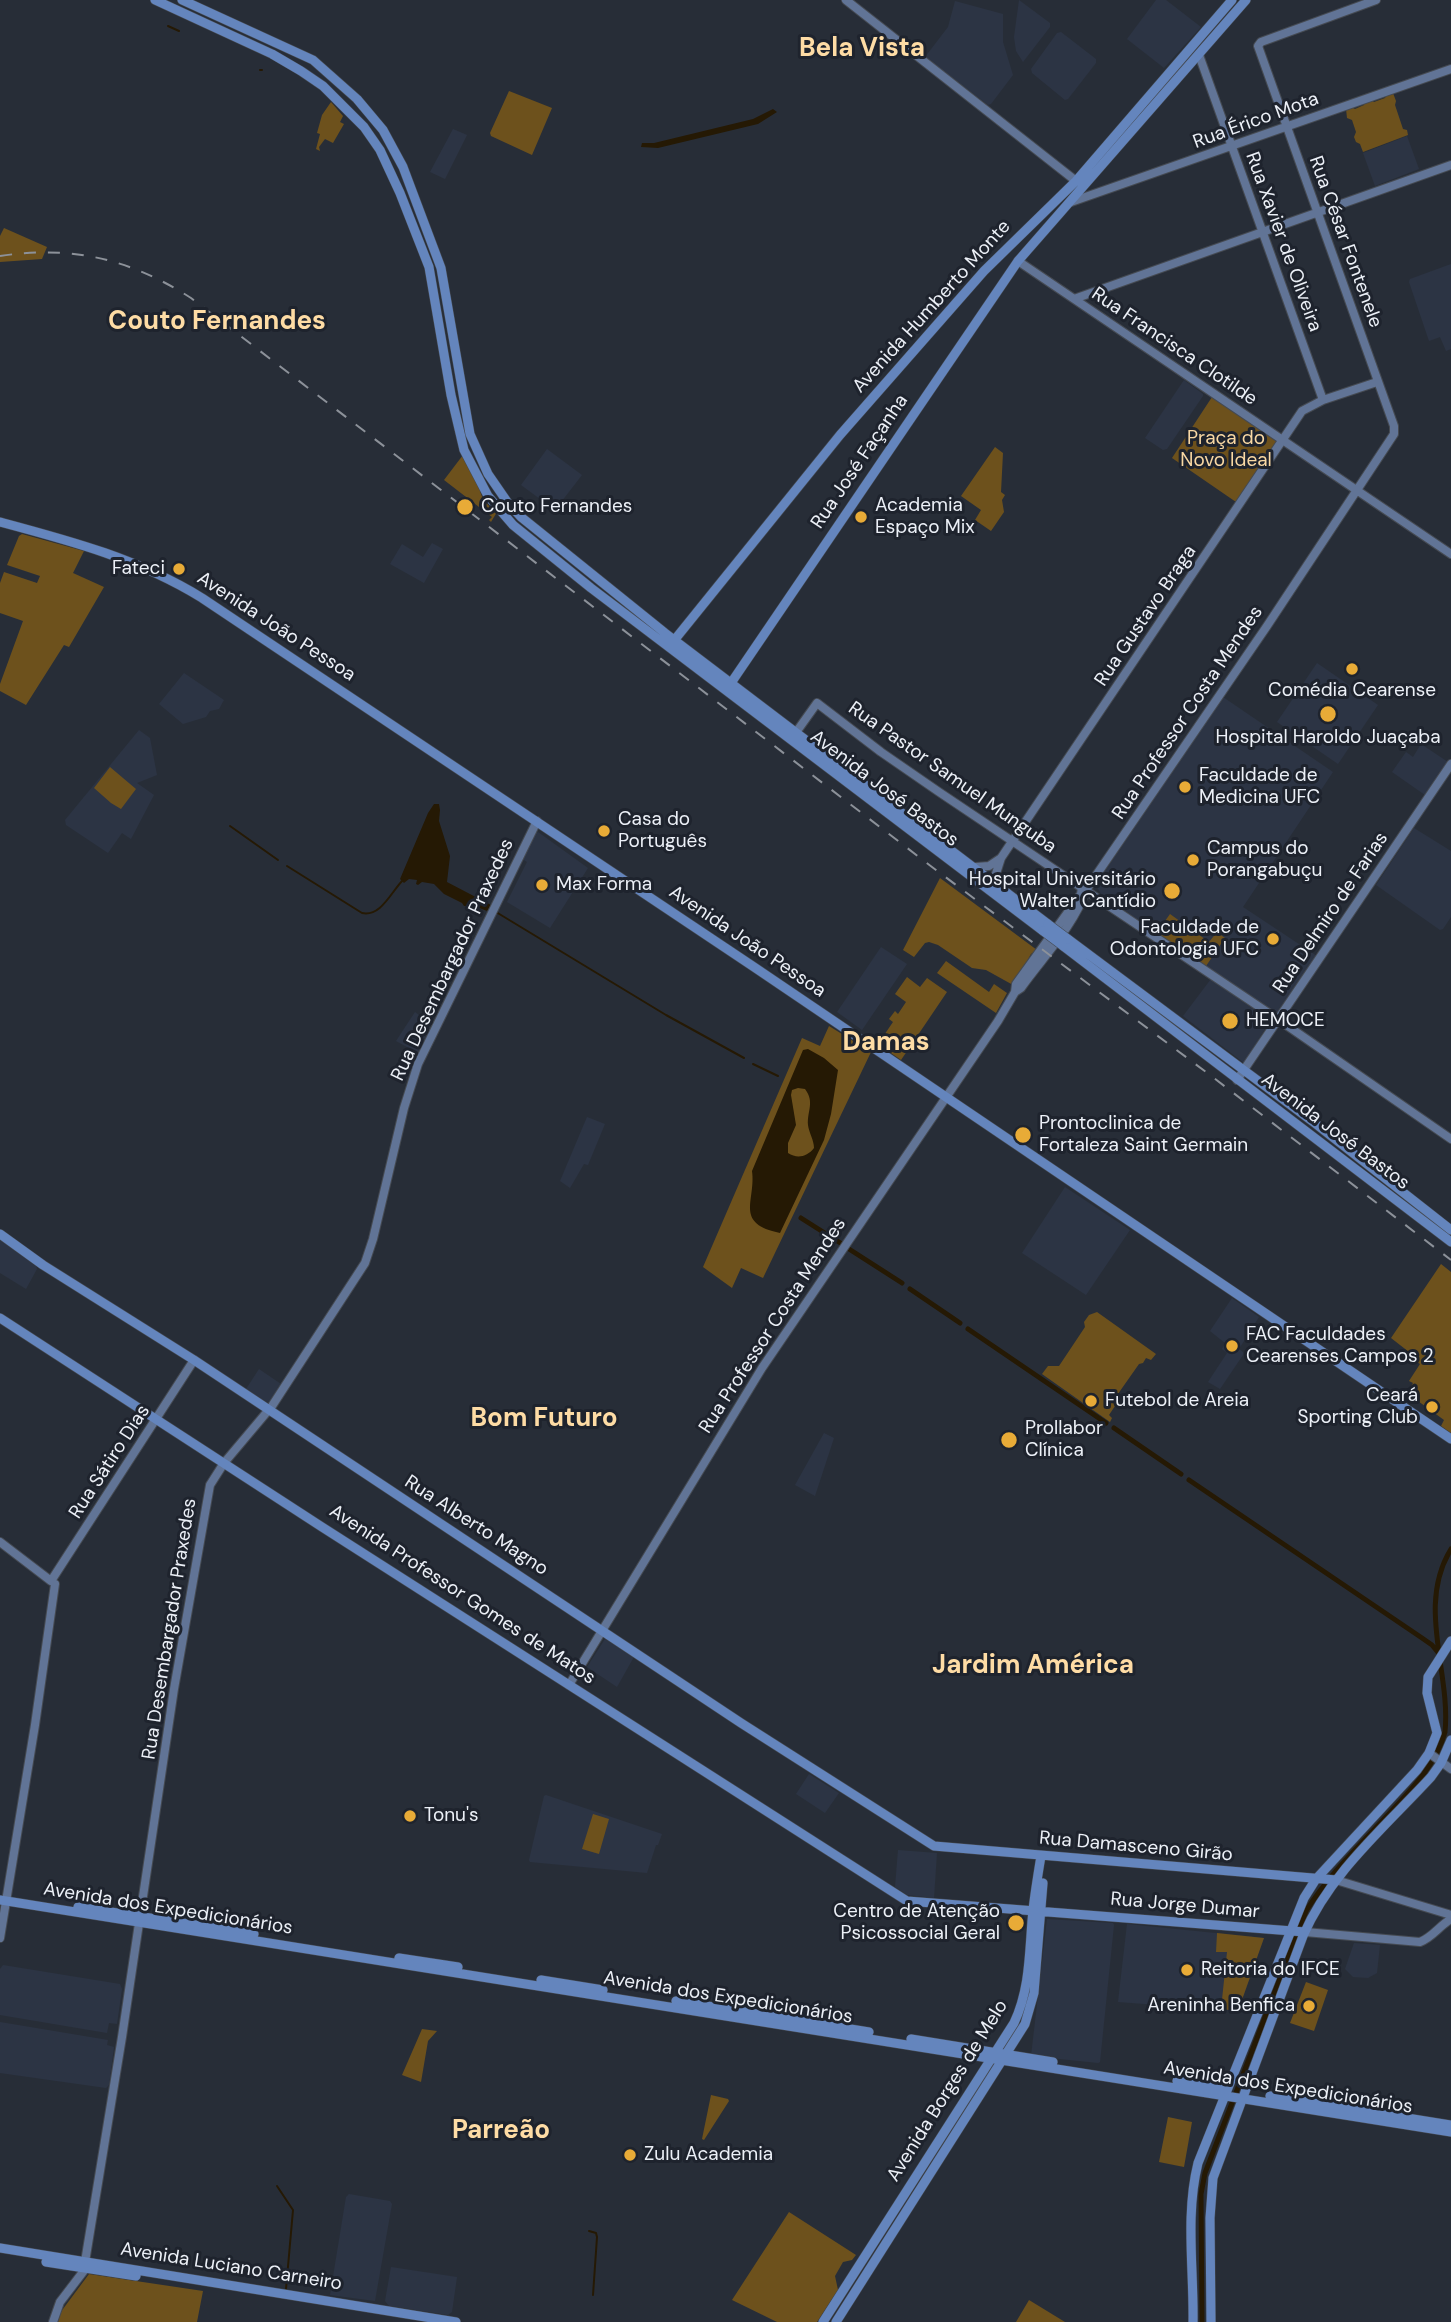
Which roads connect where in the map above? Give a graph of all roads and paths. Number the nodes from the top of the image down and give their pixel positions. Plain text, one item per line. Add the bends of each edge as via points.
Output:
1 (155, 0) edge
2 (182, 0) edge
3 (846, 0) edge
4 (1232, 0) edge
5 (1246, 0) edge
6 (1376, 0) edge
7 (1199, 55) junction
8 (1451, 69) edge
9 (1286, 127) junction
10 (1232, 146) junction
11 (1451, 165) edge
12 (1076, 181) junction
13 (1071, 202) junction
14 (1318, 212) junction
15 (1263, 232) junction
16 (1017, 261) junction
17 (1074, 299) junction
18 (441, 334) junction
19 (454, 348) junction
20 (1377, 382) junction
21 (1323, 400) junction
22 (1284, 440) junction
23 (1385, 448) joint
24 (1358, 490) junction
25 (0, 522) edge
26 (1451, 554) edge
27 (598, 579) junction
28 (591, 588) junction
29 (672, 643) junction
30 (731, 682) junction
31 (797, 731) junction
32 (783, 734) junction
33 (1451, 764) edge
34 (537, 821) junction
35 (1012, 841) junction
36 (1001, 858) junction
37 (976, 867) junction
38 (994, 880) junction
39 (1084, 889) junction
40 (990, 892) junction
41 (1046, 927) junction
42 (1066, 943) junction
43 (1279, 1020) junction
44 (1244, 1070) junction
45 (1237, 1080) junction
46 (946, 1097) junction
47 (1451, 1139) edge
48 (1451, 1230) edge
49 (0, 1234) edge
50 (1451, 1242) edge
51 (0, 1318) edge
52 (194, 1360) junction
53 (269, 1410) junction
54 (156, 1419) junction
55 (1451, 1439) edge
56 (224, 1463) junction
57 (0, 1542) edge
58 (53, 1582) junction
59 (603, 1631) junction
60 (1449, 1644) edge
61 (569, 1685) junction
62 (1451, 1740) edge
63 (1435, 1758) junction
64 (1451, 1769) edge
65 (934, 1846) joint
66 (1043, 1856) junction
67 (1327, 1879) junction
68 (3, 1898) edge
69 (906, 1901) joint
70 (1037, 1911) junction
71 (1439, 1911) junction
72 (1451, 1917) edge
73 (139, 1920) junction
74 (1438, 1928) junction
75 (1297, 1932) junction
76 (0, 1938) edge
77 (999, 2056) junction
78 (1235, 2093) junction
79 (1358, 2114) junction
80 (1451, 2125) edge
81 (1451, 2132) edge
82 (940, 2150) junction
83 (1209, 2241) junction
84 (1193, 2242) junction
85 (0, 2248) edge
86 (0, 2254) edge
87 (38, 2257) junction
88 (85, 2265) junction
89 (855, 2274) junction
90 (856, 2290) junction
91 (286, 2297) junction
92 (836, 2303) junction
93 (838, 2319) edge
94 (52, 2322) edge
95 (425, 2322) edge
96 (456, 2322) edge
97 (823, 2322) edge
98 (1193, 2322) edge
99 (1212, 2322) edge

1 - 18 main road, Avenida José Bastos via 301,71 364,127 391,172 416,230 429,267
2 - 19 main road, Avenida José Bastos via 313,60 376,120 403,167 437,257
3 - 12 street
4 - 12 main road, Avenida Humberto Monte
5 - 7 main road, Avenida Humberto Monte
6 - 9 street, Rua César Fontenele via 1258,46
7 - 10 street, Rua Xavier de Oliveira
7 - 13 main road, Avenida Humberto Monte
8 - 9 street, Rua Érico Mota
9 - 10 street, Rua Érico Mota
9 - 14 street, Rua César Fontenele
10 - 13 street, Rua Érico Mota
10 - 15 street, Rua Xavier de Oliveira
11 - 14 street
12 - 29 main road, Avenida Humberto Monte via 984,271 840,435
13 - 16 main road, Avenida Humberto Monte
14 - 15 street
14 - 20 street, Rua César Fontenele
15 - 17 street
15 - 21 street, Rua Xavier de Oliveira
16 - 17 street, Rua Francisca Clotilde
16 - 30 main road, Rua José Façanha
17 - 22 street, Rua Francisca Clotilde
18 - 19 main road via 449,337
18 - 28 main road, Avenida José Bastos via 464,450 488,496 529,539
19 - 27 main road, Avenida José Bastos via 470,434 488,474 535,530
20 - 21 street, Rua Gustavo Braga
20 - 23 street, Rua César Fontenele via 1394,426
21 - 22 street, Rua Gustavo Braga via 1302,411
22 - 24 street, Rua Francisca Clotilde
22 - 35 street, Rua Gustavo Braga
23 - 24 street, Rua Professor Costa Mendes
24 - 26 street, Rua Francisca Clotilde
24 - 39 street, Rua Professor Costa Mendes
25 - 34 main road, Avenida João Pessoa via 114,554 196,594
27 - 28 main road
27 - 29 main road, Avenida José Bastos
28 - 29 main road, Avenida José Bastos
29 - 30 main road, Avenida José Bastos
29 - 32 main road, Avenida José Bastos
30 - 31 main road, Avenida José Bastos
31 - 32 street
31 - 35 street, Rua Pastor Samuel Munguba via 817,703
31 - 37 main road, Avenida José Bastos
32 - 40 main road, Avenida José Bastos
33 - 43 street, Rua Delmiro de Farias
34 - 46 main road, Avenida João Pessoa
34 - 53 street, Rua Desembargador Praxedes via 418,1064 368,1255
35 - 36 street, Rua Gustavo Braga
35 - 39 street, Rua Pastor Samuel Munguba
36 - 37 street
36 - 38 street, Rua Gustavo Braga
37 - 38 main road, Avenida José Bastos
38 - 40 street, Rua Gustavo Braga
38 - 41 main road, Avenida José Bastos
39 - 43 street, Rua Pastor Samuel Munguba
39 - 46 street, Rua Professor Costa Mendes via 1016,984 998,1021
40 - 41 main road, Avenida José Bastos
41 - 42 main road, Avenida José Bastos, bridge
42 - 44 main road, Avenida José Bastos
42 - 45 main road, Avenida José Bastos
43 - 44 street, Rua Delmiro de Farias
43 - 47 street, Rua Pastor Samuel Munguba
44 - 45 street, Rua Delmiro de Farias
44 - 48 main road, Avenida José Bastos
45 - 50 main road, Avenida José Bastos
46 - 55 main road, Avenida João Pessoa
46 - 59 street, Rua Professor Costa Mendes via 733,1414
49 - 52 main road, Rua Alberto Magno
51 - 54 main road, Avenida Professor Gomes de Matos
52 - 53 main road, Rua Alberto Magno
52 - 54 street, Rua Sátiro Dias
53 - 56 street, Rua Desembargador Praxedes
53 - 59 main road, Rua Alberto Magno
54 - 56 main road, Avenida Professor Gomes de Matos
54 - 58 street, Rua Sátiro Dias
56 - 61 main road, Avenida Professor Gomes de Matos
56 - 73 street, Rua Desembargador Praxedes via 211,1483 206,1505
57 - 58 street
58 - 68 street via 52,1611
59 - 61 street, Rua Professor Costa Mendes
59 - 65 main road, Rua Alberto Magno
60 - 63 main road via 1428,1677 1427,1693 1437,1729
61 - 69 main road, Avenida Professor Gomes de Matos
62 - 63 main road
63 - 64 street
63 - 67 main road via 1417,1770
63 - 67 main road via 1431,1777
65 - 66 main road, Rua Damasceno Girão
66 - 67 main road, Rua Damasceno Girão
66 - 70 main road, Avenida Borges de Melo
67 - 71 street
67 - 75 main road via 1327,1890
67 - 75 main road via 1304,1898
68 - 73 main road, Avenida dos Expedicionários
68 - 76 street
69 - 70 main road, Rua Jorge Dumar
70 - 75 main road, Rua Jorge Dumar
70 - 77 main road, Avenida Borges de Melo via 1023,2002
71 - 72 street
71 - 74 street
72 - 74 street, Rua Jorge Dumar
73 - 77 main road, Avenida dos Expedicionários
73 - 88 street, Rua Desembargador Praxedes
74 - 75 street, Rua Jorge Dumar via 1430,1939 1420,1942
75 - 78 main road
75 - 78 main road
77 - 78 main road, Avenida dos Expedicionários
77 - 82 main road, Avenida Borges de Melo
78 - 79 main road, Avenida dos Expedicionários
78 - 83 main road via 1213,2178
78 - 84 main road via 1194,2179
79 - 80 main road, Avenida dos Expedicionários
79 - 81 main road, Avenida dos Expedicionários
82 - 89 main road, Avenida Borges de Melo
82 - 90 main road, Avenida Borges de Melo
83 - 84 main road
83 - 99 main road
84 - 98 main road
85 - 87 main road, Avenida Luciano Carneiro
86 - 87 main road, Avenida Luciano Carneiro
87 - 88 main road, Avenida Luciano Carneiro
88 - 91 main road, Avenida Luciano Carneiro
88 - 94 street
89 - 90 main road via 852,2286
89 - 92 main road, Avenida Borges de Melo
90 - 93 main road, Avenida Borges de Melo
91 - 95 main road, Avenida Luciano Carneiro
91 - 96 main road, Avenida Luciano Carneiro
92 - 93 main road via 844,2302
92 - 97 main road, Avenida Borges de Melo

